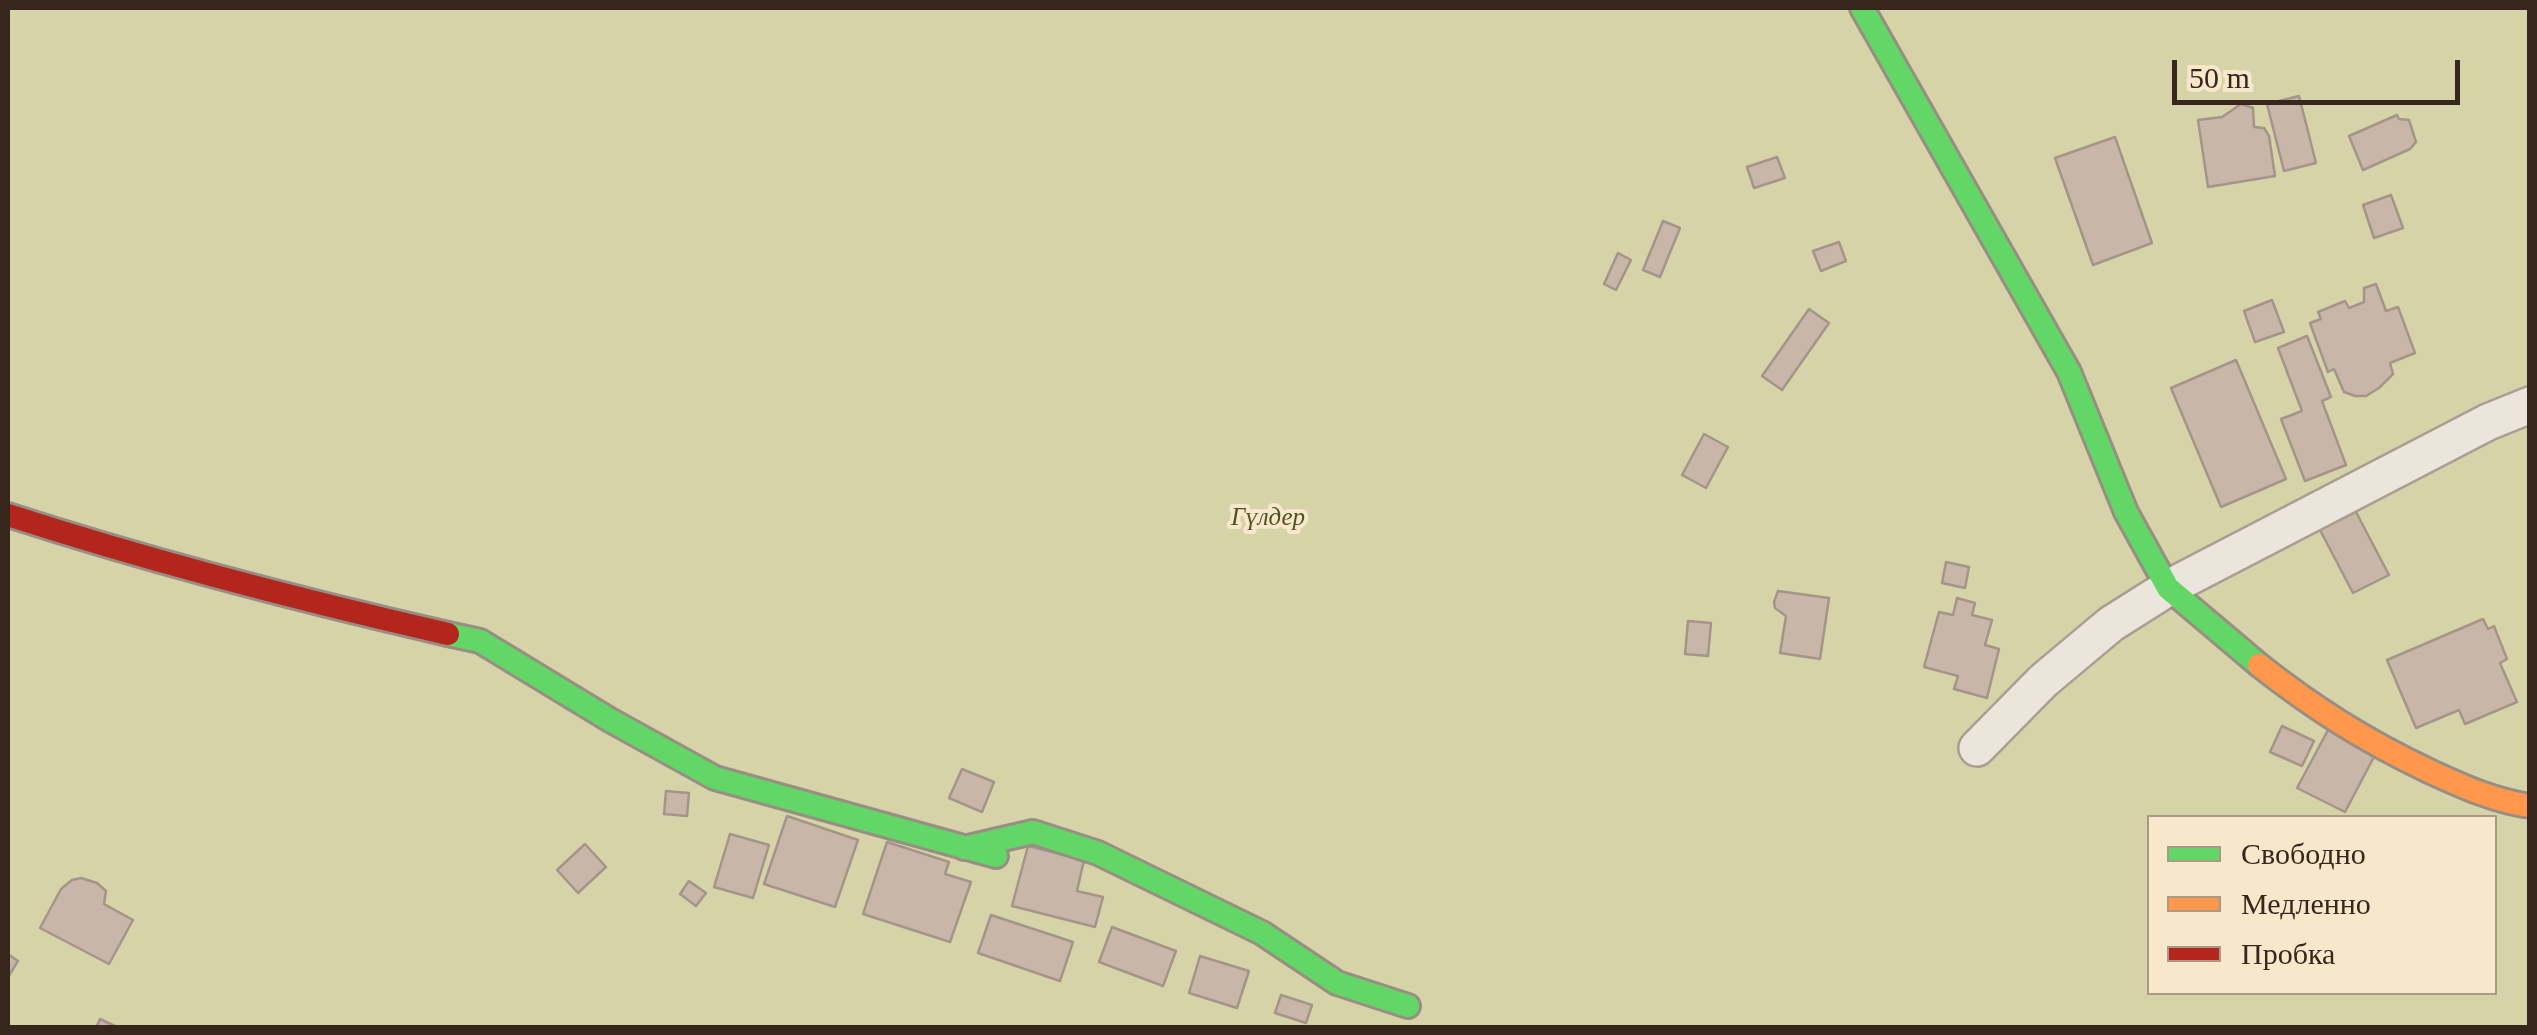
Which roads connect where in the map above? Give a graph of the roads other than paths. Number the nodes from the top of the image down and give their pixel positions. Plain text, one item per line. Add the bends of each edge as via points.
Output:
1 (1862, 8) edge
2 (2530, 405) edge
3 (8, 515) edge
4 (2168, 588) junction
5 (1977, 748) dead end
6 (2530, 806) edge
7 (964, 848) junction
8 (996, 856) dead end
9 (1408, 1006) dead end

1 - 4 street via 2069,372 2126,512
2 - 4 street
3 - 7 street via 136,556 480,641 716,778
4 - 5 street via 2070,658
4 - 6 street via 2287,687 2362,739 2506,804
7 - 8 street
7 - 9 street via 1033,832 1098,853 1262,933 1337,983

